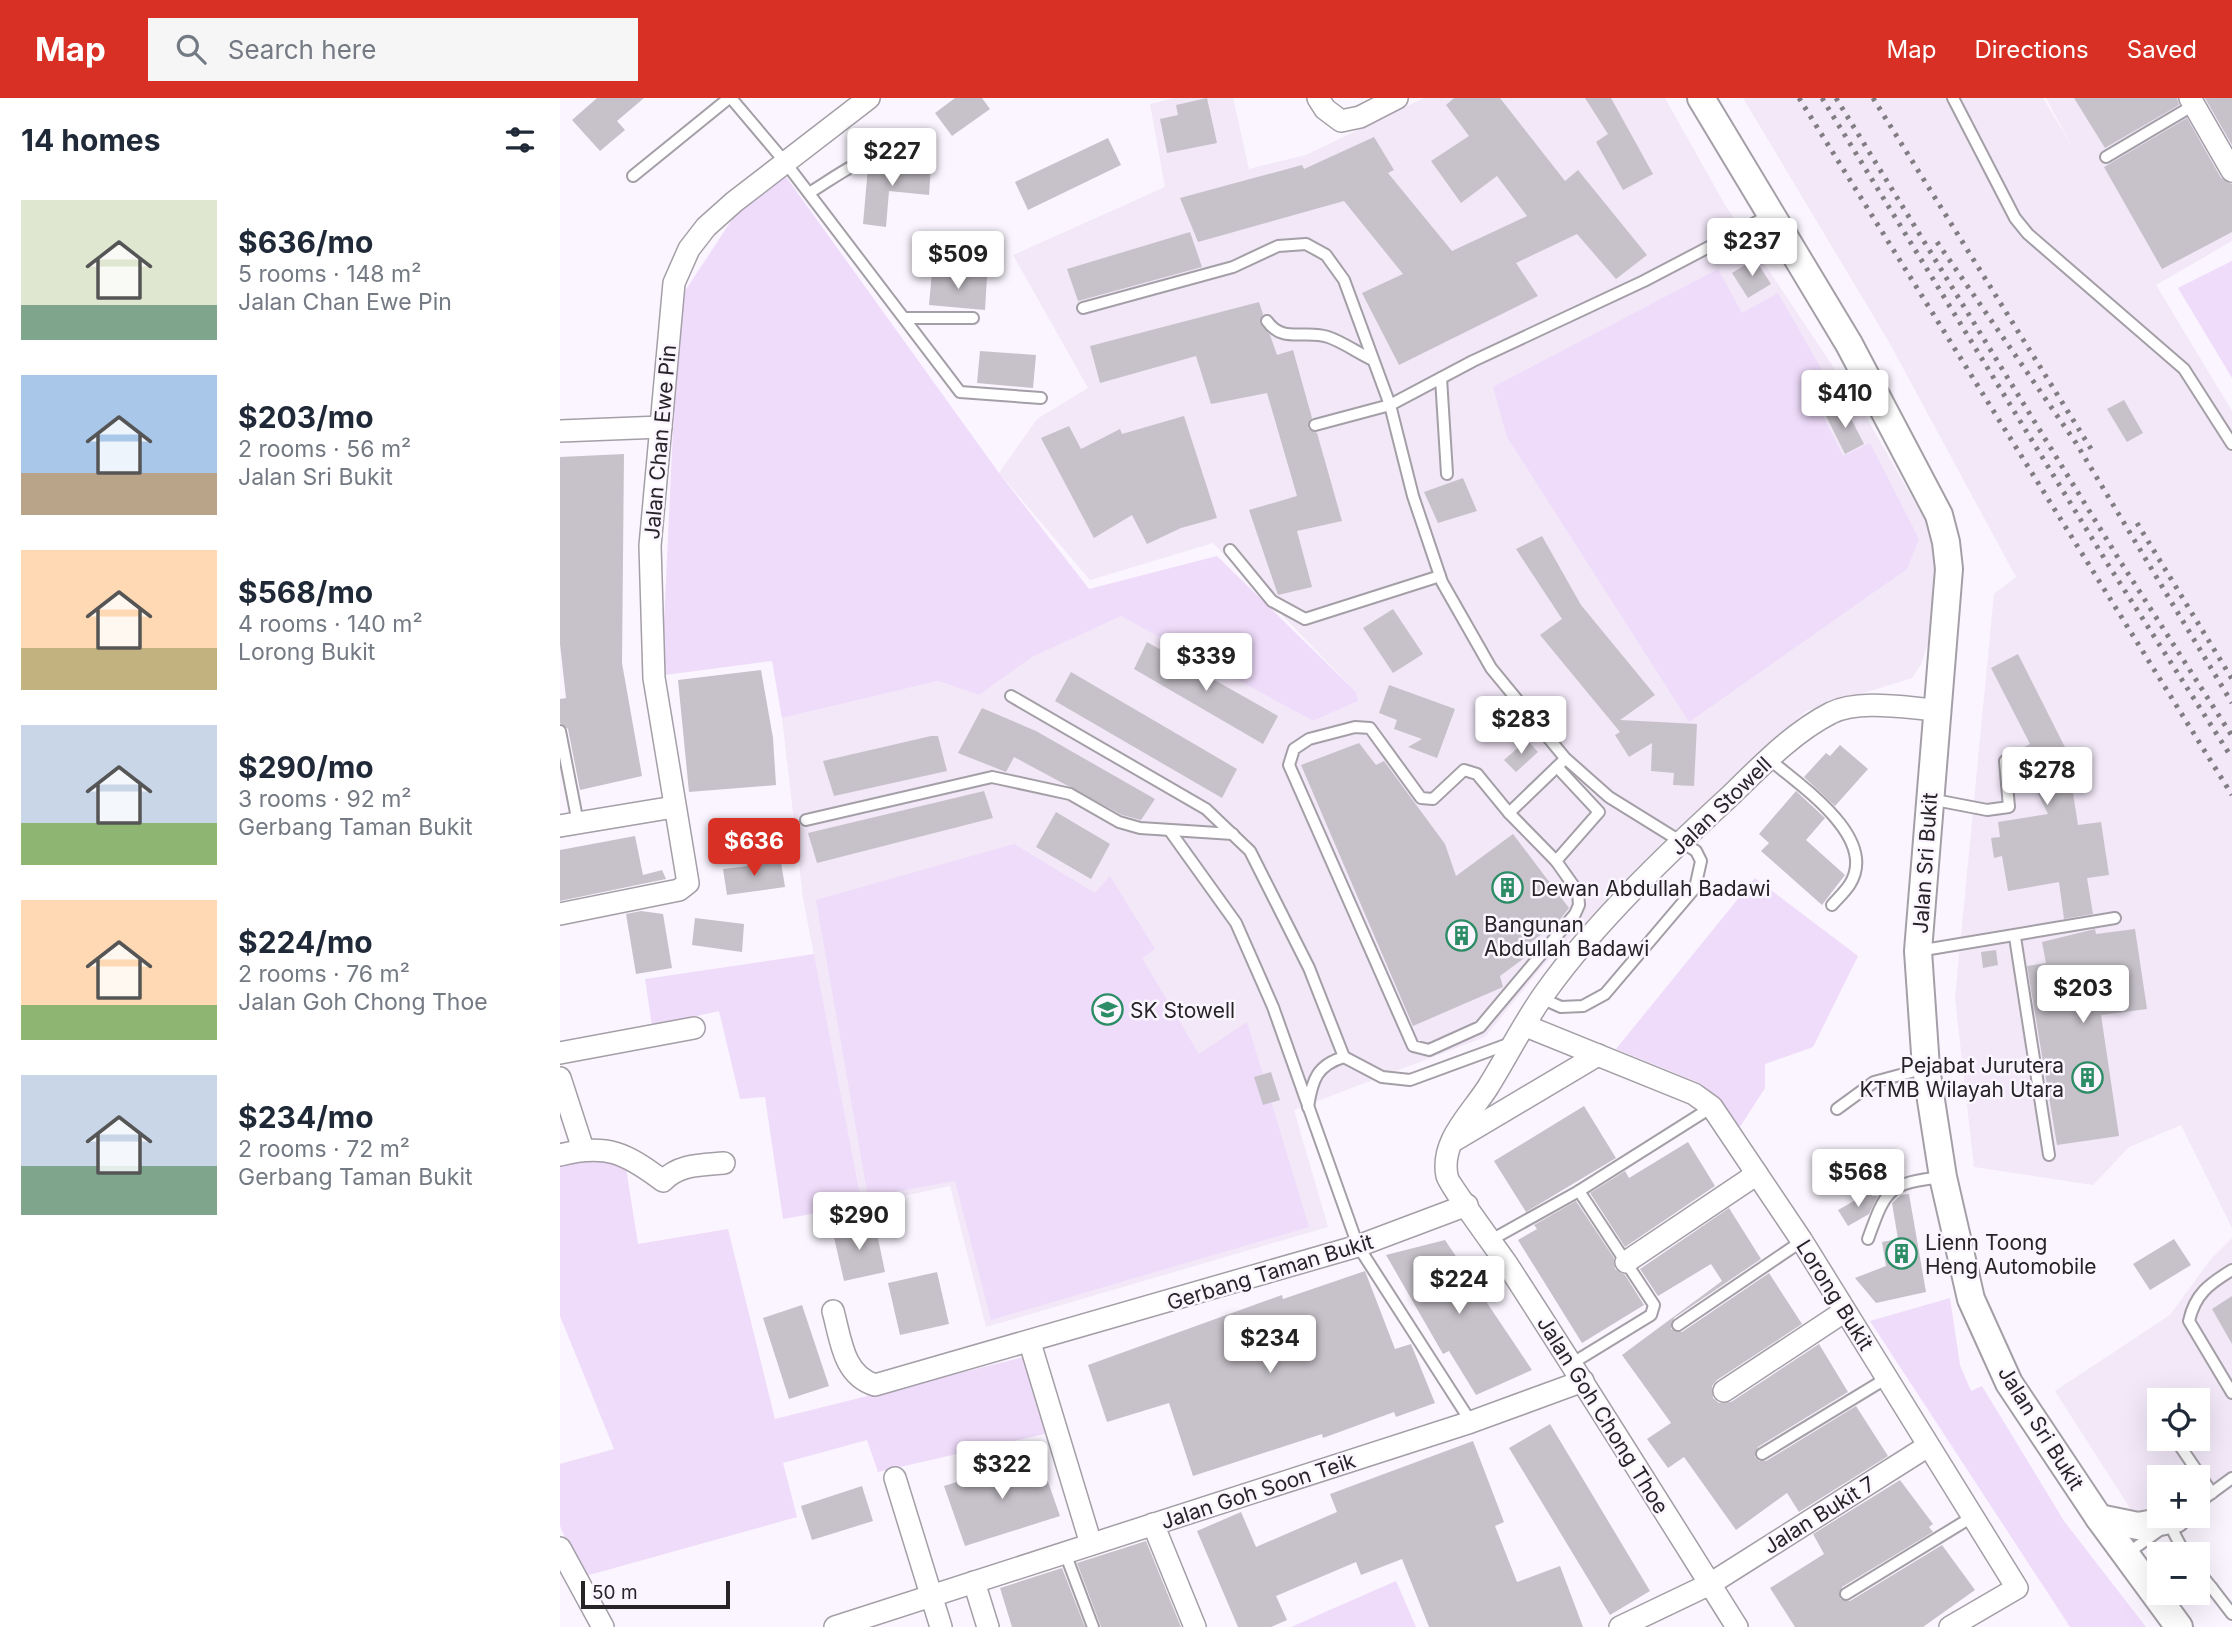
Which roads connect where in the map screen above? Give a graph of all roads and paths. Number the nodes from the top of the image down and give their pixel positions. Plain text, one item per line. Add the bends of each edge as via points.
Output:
1 (730, 98) edge
2 (869, 98) edge
3 (1318, 98) edge
4 (1398, 98) edge
5 (1701, 98) edge
6 (1953, 98) edge
7 (2192, 102) edge
8 (903, 156) dead end
9 (2106, 157) dead end
10 (785, 162) junction
11 (2232, 171) edge
12 (633, 176) dead end
13 (809, 193) junction
14 (1770, 215) junction
15 (1083, 308) dead end
16 (906, 318) junction
17 (973, 318) dead end
18 (1267, 321) dead end
19 (1373, 360) junction
20 (1441, 378) junction
21 (1041, 398) dead end
22 (1390, 405) junction
23 (1315, 425) dead end
24 (661, 427) junction
25 (560, 431) edge
26 (2232, 444) edge
27 (1447, 474) dead end
28 (1230, 550) dead end
29 (1440, 576) junction
30 (1011, 696) dead end
31 (1938, 710) junction
32 (560, 731) edge
33 (1769, 759) junction
34 (2005, 761) dead end
35 (1561, 763) junction
36 (1930, 799) junction
37 (674, 807) junction
38 (1509, 814) junction
39 (806, 820) dead end
40 (569, 824) edge
41 (1170, 831) junction
42 (1233, 834) junction
43 (1680, 842) junction
44 (1556, 861) junction
45 (1832, 905) dead end
46 (560, 914) edge
47 (2115, 918) dead end
48 (2015, 937) junction
49 (1918, 951) junction
50 (1541, 998) junction
51 (694, 1028) dead end
52 (1522, 1033) junction
53 (560, 1053) edge
54 (1598, 1055) junction
55 (1343, 1057) junction
56 (1926, 1068) junction
57 (560, 1078) edge
58 (1712, 1107) junction
59 (1837, 1109) dead end
60 (1307, 1110) junction
61 (1452, 1141) junction
62 (583, 1149) junction
63 (560, 1155) edge
64 (2049, 1155) dead end
65 (724, 1163) dead end
66 (1756, 1174) junction
67 (1943, 1177) junction
68 (1579, 1191) junction
69 (1467, 1205) junction
70 (1868, 1239) dead end
71 (1491, 1240) junction
72 (1801, 1241) junction
73 (1359, 1247) junction
74 (1626, 1262) junction
75 (2232, 1270) edge
76 (833, 1311) dead end
77 (1845, 1311) junction
78 (1678, 1325) dead end
79 (1030, 1343) junction
80 (1577, 1372) junction
81 (1886, 1378) junction
82 (1724, 1391) dead end
83 (2232, 1393) edge
84 (1471, 1422) junction
85 (1928, 1446) junction
86 (2183, 1451) edge
87 (1762, 1454) dead end
88 (895, 1478) dead end
89 (2232, 1478) edge
90 (2212, 1493) joint
91 (1972, 1517) junction
92 (2099, 1518) junction
93 (1153, 1524) junction
94 (2147, 1524) edge
95 (2163, 1528) edge
96 (1091, 1544) junction
97 (560, 1548) edge
98 (1065, 1553) junction
99 (2125, 1555) junction
100 (2147, 1581) edge
101 (974, 1582) junction
102 (1710, 1584) junction
103 (2210, 1586) edge
104 (2212, 1588) joint
105 (1846, 1594) dead end
106 (932, 1596) junction
107 (2165, 1605) edge
108 (2232, 1614) edge
109 (603, 1627) edge
110 (835, 1627) edge
111 (941, 1627) edge
112 (988, 1627) edge
113 (1093, 1627) edge
114 (1195, 1627) edge
115 (1620, 1627) edge
116 (1737, 1627) edge
117 (1950, 1627) edge
118 (2179, 1627) edge

1 - 10 lane
1 - 12 lane
2 - 10 street, Jalan Chan Ewe Pin
3 - 4 street via 1341,121
5 - 14 street, Jalan Sri Bukit
6 - 26 lane via 2015,218 2184,369
7 - 9 lane
7 - 11 street
8 - 13 lane via 891,153 867,160
10 - 13 lane
10 - 24 street, Jalan Chan Ewe Pin via 725,210 689,249 674,283
13 - 16 lane
14 - 20 lane
14 - 31 street, Jalan Sri Bukit via 1849,344 1939,515 1949,569
15 - 19 lane via 1233,267 1278,246 1306,244 1326,255 1344,280
16 - 17 lane
16 - 21 lane via 960,391
18 - 19 lane via 1275,331 1329,337
19 - 22 lane
20 - 22 lane
20 - 27 lane
22 - 23 lane
22 - 29 lane
24 - 25 street
24 - 37 street, Jalan Chan Ewe Pin via 650,546 653,664
28 - 29 lane via 1272,601 1305,619
29 - 35 lane via 1492,668
30 - 42 lane via 1206,809
31 - 33 street, Jalan Stowell via 1864,707 1835,711
31 - 36 street, Jalan Sri Bukit
32 - 40 lane
33 - 43 street, Jalan Stowell
33 - 45 lane via 1841,822 1852,839 1854,872
34 - 36 lane via 2009,807 1987,810
35 - 38 lane
35 - 43 lane
35 - 44 lane via 1599,812
36 - 49 street, Jalan Sri Bukit
37 - 40 street
37 - 46 street, Jalan Chan Ewe Pin via 688,883 679,890
38 - 44 lane
38 - 44 lane via 1477,774 1464,770 1433,799 1421,798 1370,728 1355,727 1309,739 1294,749 1289,765 1413,1046 1429,1050 1480,1027 1575,914 1578,892
39 - 41 lane via 992,777 1070,794 1119,822
41 - 42 lane
41 - 60 lane via 1236,923 1273,1007
42 - 55 lane via 1250,851 1303,957
43 - 50 street, Jalan Stowell via 1569,961
43 - 50 lane via 1696,851 1700,861 1695,888 1605,994 1583,1006 1561,1007
47 - 48 lane
48 - 49 lane
48 - 64 lane
49 - 56 street, Jalan Sri Bukit
50 - 52 street, Jalan Stowell
51 - 53 street
52 - 54 street, Lorong Bukit
52 - 55 lane via 1497,1050 1410,1080 1382,1077
52 - 61 street, Jalan Stowell
54 - 58 street, Lorong Bukit via 1694,1094
54 - 61 street
55 - 60 lane via 1326,1062 1311,1085
56 - 59 lane via 1874,1083
56 - 67 street, Jalan Sri Bukit
57 - 62 street
58 - 66 street, Lorong Bukit
58 - 68 lane
60 - 73 lane
61 - 69 street, Jalan Stowell via 1446,1157 1447,1180
62 - 63 street
62 - 65 street via 610,1150 637,1161 663,1181 684,1168
66 - 72 street, Lorong Bukit
66 - 74 street
67 - 70 lane via 1903,1183 1883,1197
67 - 92 street, Jalan Sri Bukit via 1971,1299 1984,1331 2009,1383
68 - 71 lane
68 - 74 lane
69 - 71 street, Jalan Goh Chong Thoe
69 - 73 street, Gerbang Taman Bukit
71 - 80 street, Jalan Goh Chong Thoe
72 - 77 street, Lorong Bukit
72 - 78 lane
73 - 79 street, Gerbang Taman Bukit
73 - 84 lane
74 - 80 lane via 1654,1305 1651,1315
75 - 83 lane via 2208,1285 2193,1303 2189,1321
76 - 79 street, Gerbang Taman Bukit via 850,1369 861,1381 874,1385
77 - 81 street, Lorong Bukit
77 - 82 street
79 - 96 street
80 - 84 street, Jalan Goh Soon Teik
80 - 102 street, Jalan Goh Chong Thoe
81 - 85 street, Lorong Bukit
81 - 87 lane
84 - 93 street, Jalan Goh Soon Teik
85 - 91 street, Lorong Bukit
85 - 102 street, Jalan Bukit 7
86 - 90 lane
88 - 106 street
89 - 90 lane
91 - 105 lane
91 - 117 street, Lorong Bukit via 2017,1588
92 - 94 street
92 - 99 street, Jalan Sri Bukit
93 - 96 street, Jalan Goh Soon Teik
93 - 114 street
95 - 99 lane
96 - 98 street, Jalan Goh Soon Teik
97 - 109 street
98 - 101 street, Jalan Goh Soon Teik
98 - 113 lane
99 - 100 street, Jalan Sri Bukit
101 - 106 street, Jalan Goh Soon Teik
101 - 112 street
102 - 115 street, Jalan Bukit 7
102 - 116 street, Jalan Goh Chong Thoe
103 - 104 lane
104 - 108 lane
106 - 110 street, Jalan Goh Soon Teik
106 - 111 street
107 - 118 street, Jalan Sri Bukit

